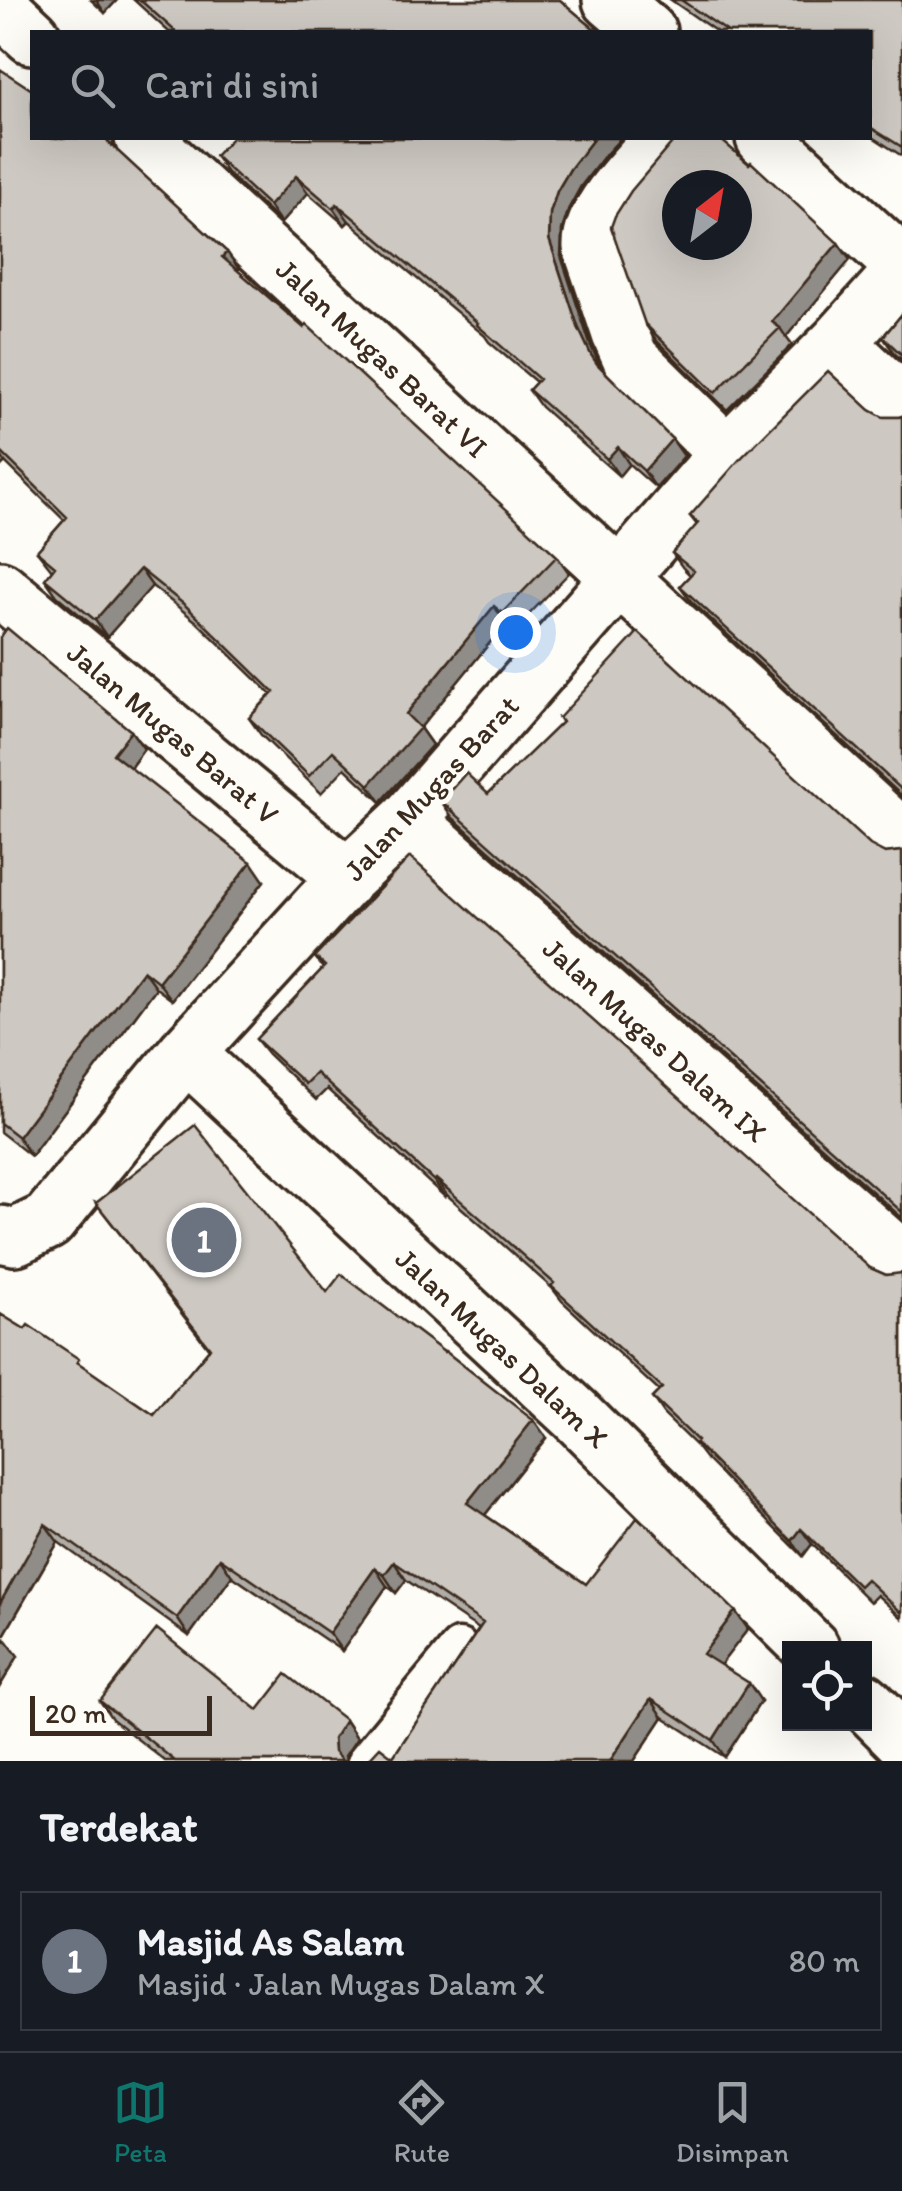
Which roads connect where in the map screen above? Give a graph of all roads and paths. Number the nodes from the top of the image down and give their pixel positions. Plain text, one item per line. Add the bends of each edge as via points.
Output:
1 (611, 0) edge
2 (0, 6) edge
3 (646, 30) edge
4 (30, 34) edge
5 (145, 140) edge
6 (661, 140) edge
7 (766, 140) edge
8 (902, 265) edge
9 (902, 272) edge
10 (838, 343) junction
11 (902, 404) edge
12 (727, 454) junction
13 (622, 578) junction
14 (0, 589) edge
15 (408, 820) junction
16 (902, 838) edge
17 (347, 878) junction
18 (186, 1054) junction
19 (24, 1228) edge
20 (902, 1260) edge
21 (804, 1641) edge
22 (458, 1649) dead end
23 (872, 1709) edge
24 (902, 1738) edge
25 (368, 1761) edge

1 - 3 street
2 - 4 street
5 - 13 street, Jalan Mugas Barat VI
6 - 12 street via 598,216 591,248 631,360
7 - 8 street
9 - 10 street, Jalan Mugas Barat
10 - 11 street
10 - 12 street, Jalan Mugas Barat
12 - 13 street, Jalan Mugas Barat
13 - 15 street, Jalan Mugas Barat
13 - 16 street, Jalan Mugas Barat VI
14 - 17 street, Jalan Mugas Barat V
15 - 17 street, Jalan Mugas Barat
15 - 20 street, Jalan Mugas Dalam IX
17 - 18 street, Jalan Mugas Barat
18 - 19 street, Jalan Mugas Barat
18 - 21 street, Jalan Mugas Dalam X via 576,1415
22 - 25 lane
23 - 24 street

